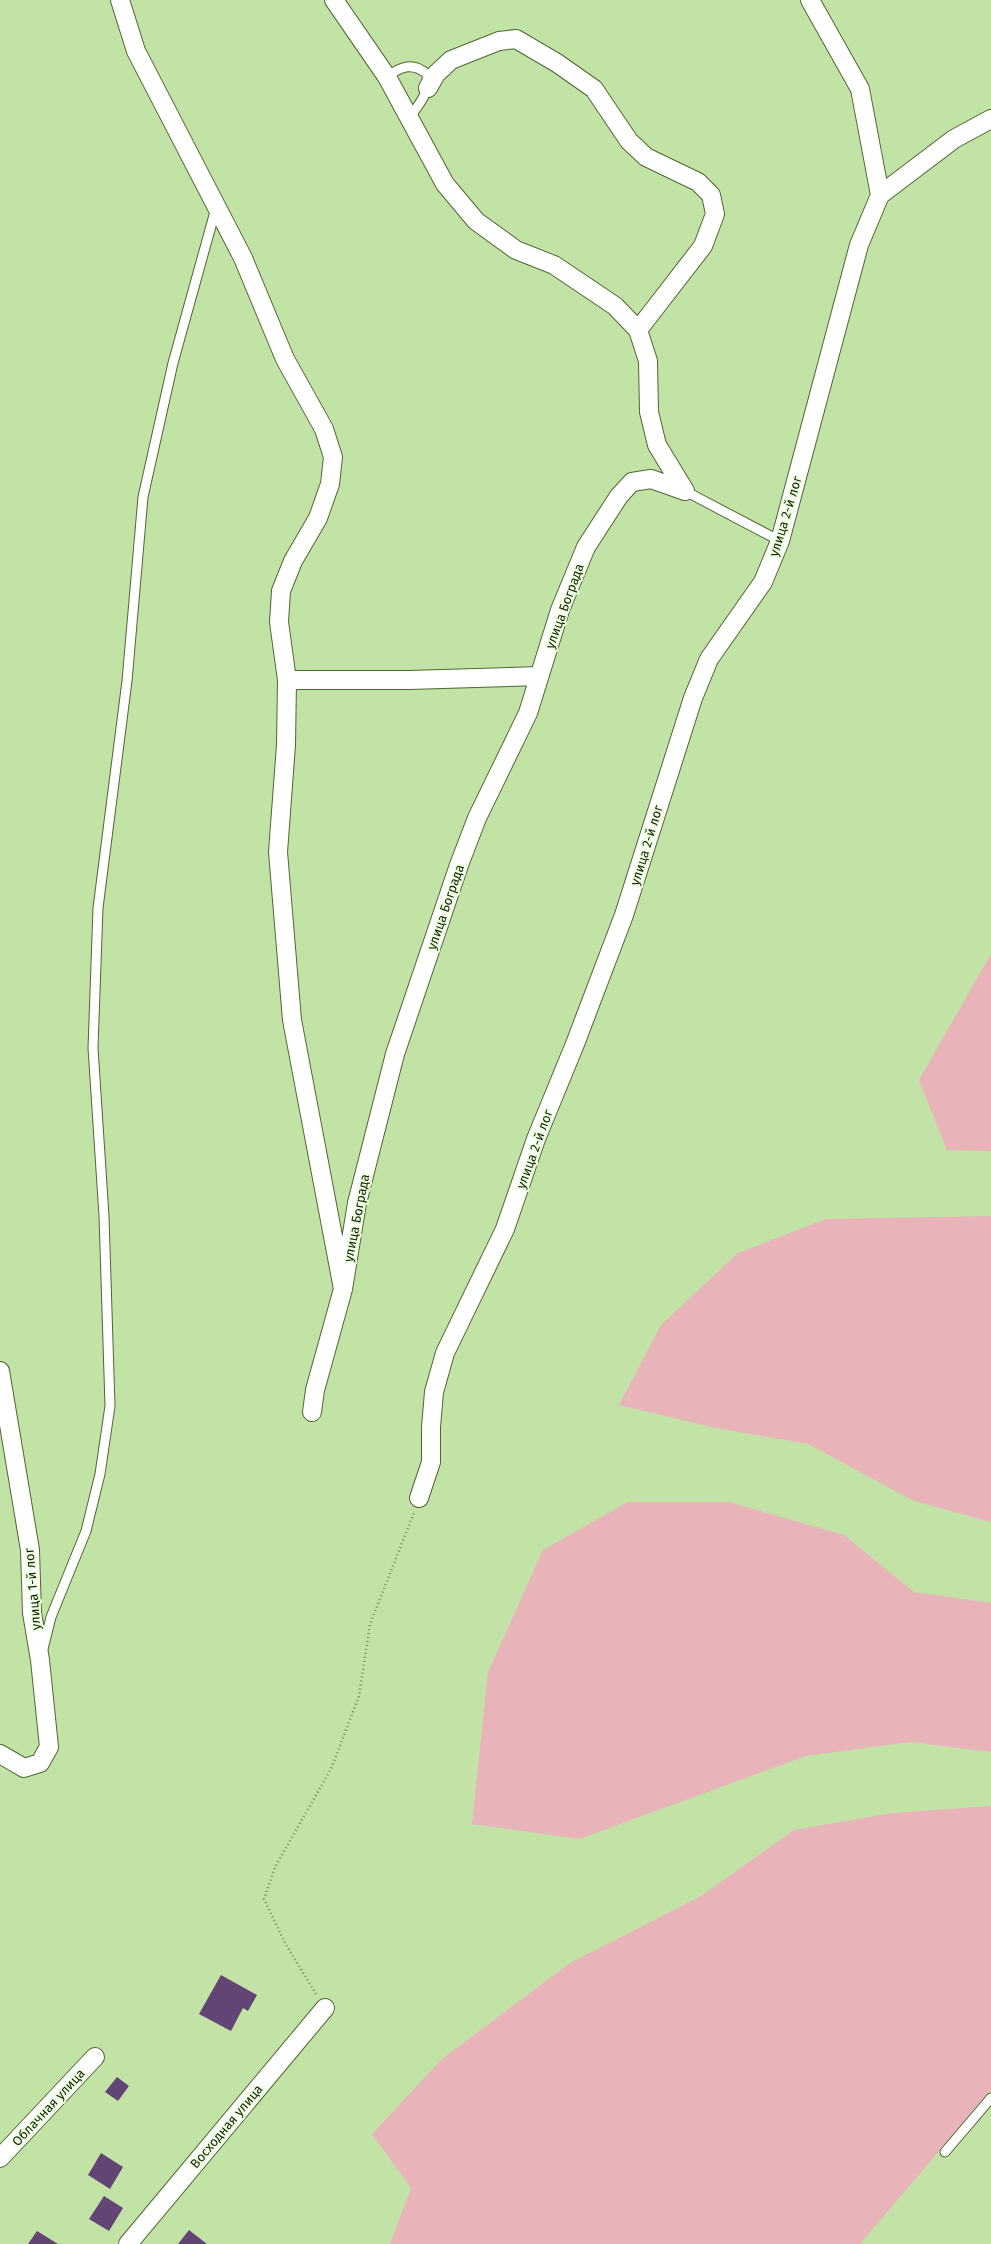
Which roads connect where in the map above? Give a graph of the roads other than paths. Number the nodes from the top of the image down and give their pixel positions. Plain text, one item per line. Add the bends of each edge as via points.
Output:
1 (120, 0) edge
2 (334, 0) edge
3 (810, 0) edge
4 (387, 77) junction
5 (428, 88) junction
6 (409, 118) junction
7 (991, 119) edge
8 (880, 195) junction
9 (216, 207) junction
10 (638, 330) junction
11 (685, 491) junction
12 (780, 540) junction
13 (539, 676) junction
14 (287, 680) junction
15 (343, 1289) junction
16 (0, 1371) edge
17 (312, 1412) dead end
18 (420, 1498) road end
19 (40, 1660) junction
20 (0, 1754) edge
21 (325, 2008) road end
22 (95, 2057) dead end
23 (991, 2098) edge
24 (945, 2152) dead end
25 (0, 2158) edge
26 (128, 2244) edge

1 - 9 street via 136,51
2 - 4 street
3 - 8 street via 860,89
4 - 5 lane via 397,69 418,67 427,74
4 - 6 street
5 - 6 lane
5 - 10 street via 436,74 451,60 499,41 516,39 594,89 629,141 646,157 698,182 711,195 715,214 702,246
6 - 10 street via 445,184 476,222 516,250 554,265 615,306
7 - 8 street via 954,139
8 - 12 street, улица 2-й лог via 858,245
9 - 14 street via 243,258 285,359 324,429 333,457 330,484 318,518 293,561 281,591 279,622
9 - 19 lane via 173,363 143,497 127,681 98,908 93,1048 104,1216 110,1406 100,1474 86,1531 51,1618
10 - 11 street via 648,361 649,412 657,445
11 - 12 lane
11 - 13 street, улица Бограда via 651,479 632,482 619,496 586,547 560,610
12 - 18 street, улица 2-й лог via 763,582 708,659 693,698 624,915 536,1138 505,1229 445,1353 434,1392 431,1462
13 - 14 street
13 - 15 street, улица Бограда via 528,713 477,818 459,864 395,1054 358,1203
14 - 15 street via 286,745 278,852 292,1020
15 - 17 street, улица Бограда via 315,1390
16 - 19 street, улица 1-й лог via 30,1550 32,1613
19 - 20 street, улица 1-й лог via 49,1747 40,1763 24,1768
21 - 26 street, Восходная улица
22 - 25 street, Облачная улица
23 - 24 lane

